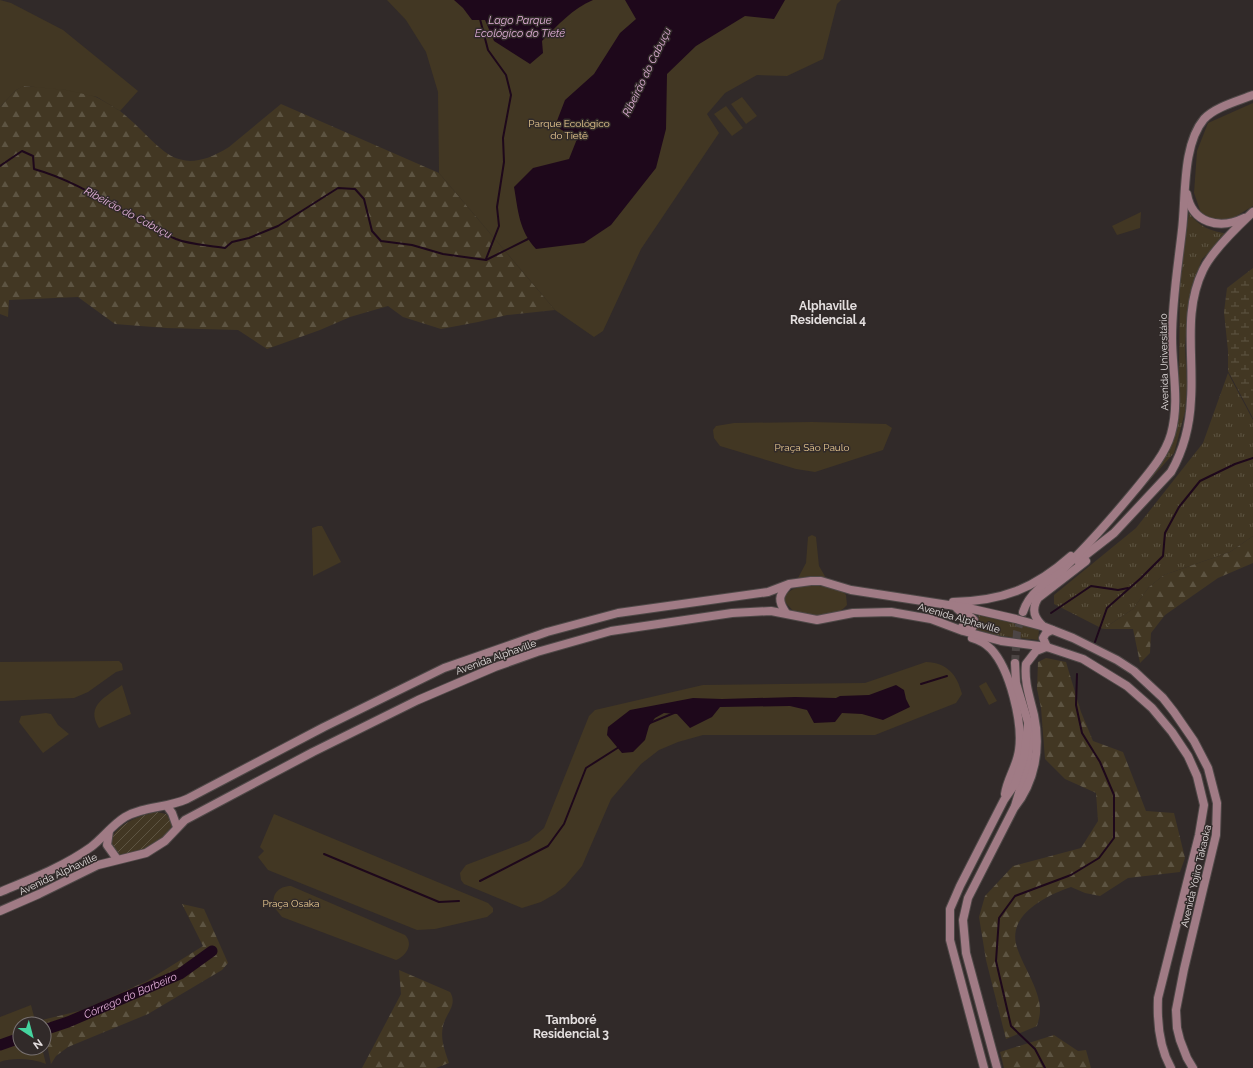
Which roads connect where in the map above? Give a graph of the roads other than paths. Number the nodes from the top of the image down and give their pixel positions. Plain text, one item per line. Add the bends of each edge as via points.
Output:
1 (1253, 96) edge
2 (1186, 189) junction
3 (1250, 214) edge
4 (1113, 517) junction
5 (1114, 533) junction
6 (1058, 574) junction
7 (789, 584) junction
8 (936, 603) junction
9 (955, 606) junction
10 (1023, 612) tunnel mouth
11 (786, 613) junction
12 (931, 619) junction
13 (1016, 619) joint
14 (1048, 629) junction
15 (962, 631) junction
16 (1047, 647) junction
17 (1015, 663) tunnel mouth
18 (1028, 724) junction
19 (1004, 800) junction
20 (167, 806) junction
21 (1014, 808) junction
22 (177, 827) junction
23 (110, 828) junction
24 (117, 859) junction
25 (0, 892) edge
26 (0, 911) edge
27 (984, 1068) edge
28 (997, 1068) edge
29 (1171, 1068) edge
30 (1193, 1068) edge

1 - 2 main road, Avenida Universitário via 1216,111 1201,123 1190,153
2 - 3 main road via 1188,201 1194,211 1214,224 1225,225
2 - 4 main road, Avenida Universitário via 1174,282 1172,319 1176,398 1173,425 1165,448 1155,464
3 - 5 main road, Avenida Universitário via 1207,263 1195,293 1190,325 1190,408 1176,463 1171,472
4 - 6 main road, Avenida Universitário
4 - 8 main road via 1067,559 1018,591 984,601
5 - 6 main road, Avenida Universitário
5 - 14 main road via 1098,550 1038,598 1034,613 1037,620
6 - 10 main road, Avenida Universitário via 1034,593 1025,604
7 - 8 main road, Avenida Alphaville via 821,581 851,590
7 - 11 main road via 779,597 779,602
7 - 20 main road, Avenida Alphaville via 768,592 618,613 546,632 478,655 414,682 196,794
8 - 9 main road, Avenida Alphaville
9 - 12 main road via 959,613 972,618 975,623 972,628 939,618
9 - 13 main road, Avenida Alphaville
11 - 12 main road, Avenida Alphaville via 817,620 853,613 878,612
11 - 22 main road, Avenida Alphaville via 757,611 670,621 612,631 523,657 454,684 386,715 191,816
12 - 15 main road, Avenida Alphaville
13 - 14 main road, Avenida Yojiro Takaoka
14 - 16 main road via 1042,638
14 - 30 main road, Avenida Yojiro Takaoka via 1073,638 1117,660 1147,683 1163,698 1188,731 1202,755 1212,781 1217,803 1216,835 1176,1010 1180,1040
15 - 16 main road, Avenida Alphaville via 1001,641
15 - 19 main road via 991,649 1002,664 1019,720 1017,764
16 - 21 main road via 1036,651 1026,664 1027,685 1035,718 1037,751 1034,771 1022,798
16 - 29 main road, Avenida Yojiro Takaoka via 1083,659 1104,670 1137,694 1172,732 1198,776 1204,806 1199,835 1158,998 1159,1032
17 - 18 main road via 1016,683
18 - 19 main road via 1022,766 1011,792
18 - 21 main road via 1031,732 1030,756
19 - 27 main road via 960,886 949,918 950,940
20 - 22 main road
20 - 23 main road, Avenida Alphaville via 135,812
21 - 28 main road via 968,898 963,920 966,953
22 - 24 main road, Avenida Alphaville via 165,841 146,853 137,857
23 - 24 main road via 107,845
23 - 25 main road, Avenida Alphaville via 102,838 78,855
24 - 26 main road, Avenida Alphaville via 98,865

